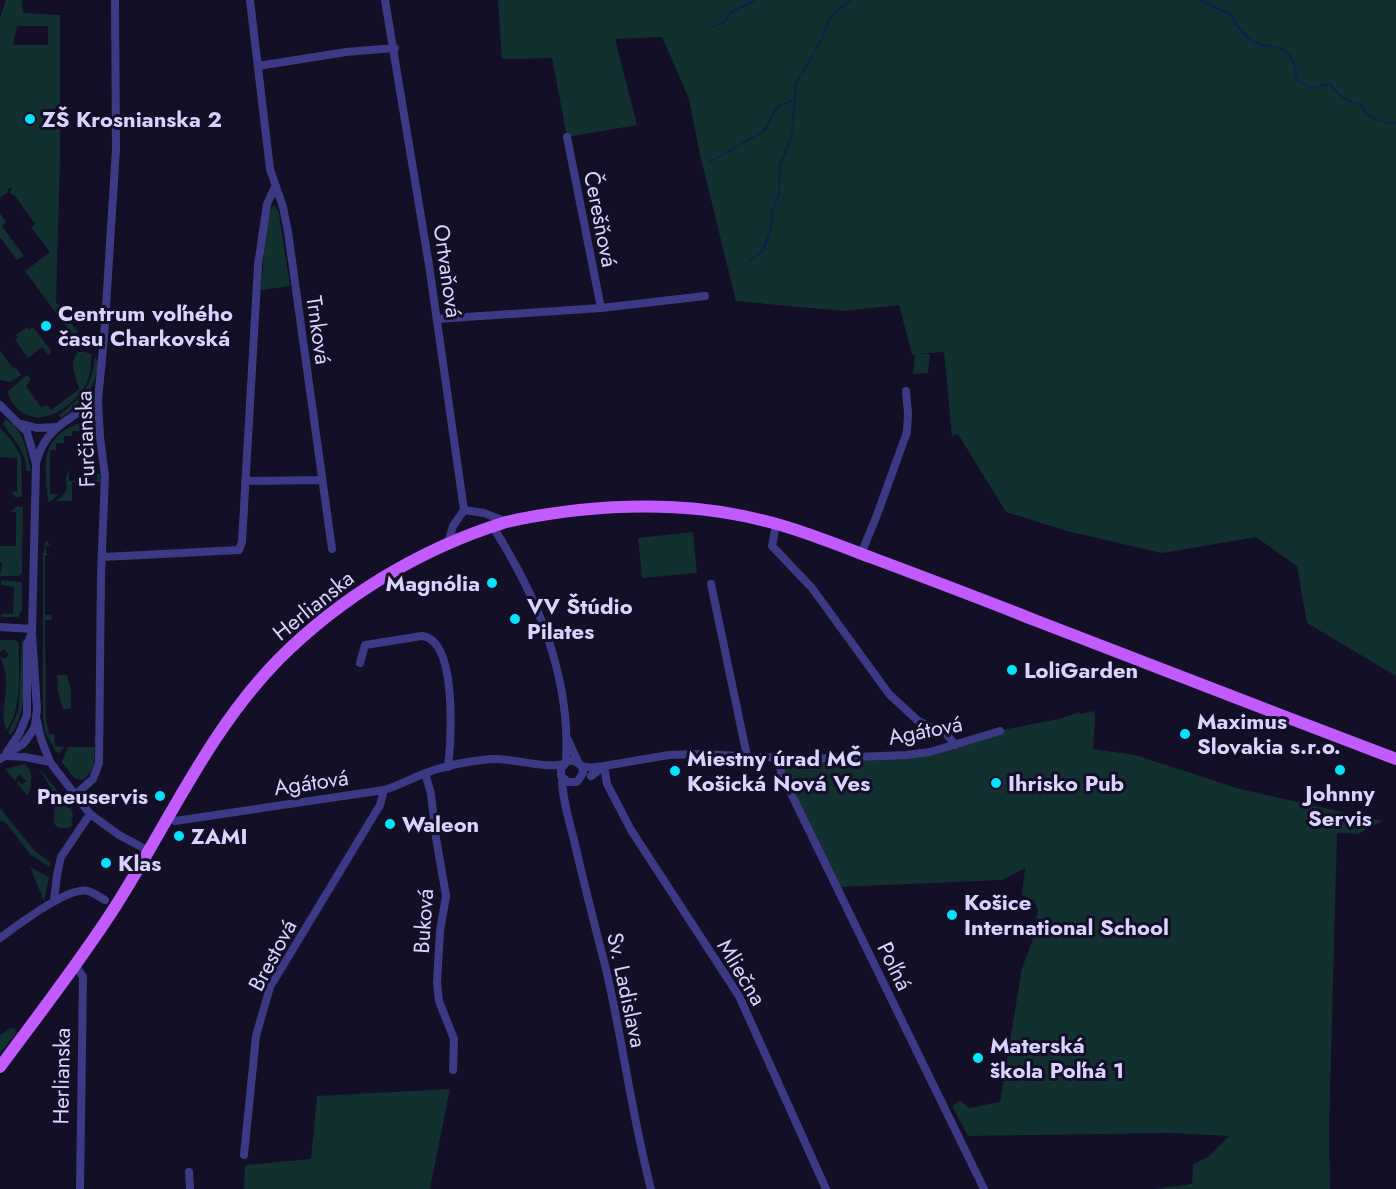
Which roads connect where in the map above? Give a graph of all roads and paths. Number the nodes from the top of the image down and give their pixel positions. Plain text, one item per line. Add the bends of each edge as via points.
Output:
1 (115, 0) edge
2 (250, 0) edge
3 (385, 0) edge
4 (394, 48) junction
5 (258, 66) junction
6 (567, 137) dead end
7 (274, 187) junction
8 (705, 297) dead end
9 (601, 308) junction
10 (437, 319) junction
11 (906, 391) dead end
12 (98, 400) junction
13 (0, 405) edge
14 (20, 424) junction
15 (56, 427) junction
16 (42, 428) junction
17 (27, 432) junction
18 (35, 438) junction
19 (47, 438) junction
20 (33, 449) junction
21 (36, 464) junction
22 (322, 480) junction
23 (245, 481) junction
24 (464, 510) junction
25 (507, 522) junction
26 (776, 524) junction
27 (493, 527) junction
28 (448, 543) junction
29 (332, 549) dead end
30 (861, 554) junction
31 (104, 557) junction
32 (711, 584) dead end
33 (0, 627) edge
34 (32, 631) junction
35 (360, 663) dead end
36 (37, 718) junction
37 (25, 722) junction
38 (1000, 731) dead end
39 (568, 739) junction
40 (26, 740) junction
41 (14, 742) junction
42 (955, 745) junction
43 (44, 750) junction
44 (747, 756) junction
45 (2, 758) edge
46 (34, 758) junction
47 (779, 758) junction
48 (1396, 759) edge
49 (50, 762) junction
50 (565, 763) junction
51 (580, 764) junction
52 (551, 765) junction
53 (604, 766) junction
54 (448, 767) junction
55 (425, 773) junction
56 (562, 776) junction
57 (591, 776) junction
58 (576, 782) junction
59 (607, 784) junction
60 (384, 790) junction
61 (75, 795) junction
62 (566, 798) junction
63 (90, 814) junction
64 (175, 821) dead end
65 (149, 850) junction
66 (105, 900) dead end
67 (54, 901) junction
68 (0, 938) edge
69 (76, 966) junction
70 (0, 1066) edge
71 (453, 1070) dead end
72 (244, 1155) dead end
73 (189, 1172) dead end
74 (80, 1189) edge
75 (190, 1189) edge
76 (651, 1189) edge
77 (826, 1189) edge
78 (984, 1189) edge

1 - 12 street, Furčianska via 116,148
2 - 5 street, Trnková
3 - 4 street, Ortvaňová
4 - 5 street
4 - 10 street, Ortvaňová
5 - 7 street, Trnková
6 - 9 street, Čerešňová
7 - 22 street, Trnková via 288,232
7 - 23 street, Trnková via 267,204 258,265
8 - 9 street
9 - 10 street
10 - 24 street, Ortvaňová
11 - 30 street via 907,432
12 - 15 street
12 - 31 street, Furčianska via 105,476
13 - 14 street
14 - 16 street
14 - 17 street
15 - 16 street
15 - 19 street
16 - 18 street
17 - 18 street
17 - 20 street
18 - 19 street
18 - 20 street
19 - 21 street
20 - 21 street
21 - 34 street
22 - 23 street
22 - 29 street, Trnková
23 - 31 street, Trnková via 239,550
24 - 25 street
24 - 28 street
25 - 26 main road, Herlianska via 538,515 639,506 687,507
25 - 27 main road, Herlianska
26 - 30 main road, Herlianska
26 - 42 street via 772,546 812,588 889,694 917,720 945,732
27 - 28 main road, Herlianska
27 - 39 street via 549,636 564,696
28 - 65 main road, Herlianska via 367,588 306,633 277,661 222,728
30 - 48 main road, Herlianska
31 - 61 street, Furčianska via 99,763 93,779
32 - 44 street
33 - 34 street
34 - 36 street
34 - 37 street via 27,644
35 - 54 street via 365,645 422,636 433,640 445,663 448,682
36 - 40 street
36 - 43 street
37 - 40 street
37 - 41 street
38 - 42 street, Agátová
39 - 50 street
39 - 51 street
40 - 41 street
40 - 43 street
40 - 45 street
40 - 46 street
41 - 45 street
42 - 47 street, Agátová via 930,752 878,757
43 - 49 street
44 - 47 street, Agátová
44 - 53 street, Agátová via 669,755
45 - 46 street
46 - 49 street
47 - 78 street, Poľná via 781,773
49 - 61 street
50 - 51 street via 573,760
50 - 52 street, Agátová
50 - 56 street
51 - 53 street, Agátová
51 - 58 street via 584,773
52 - 54 street, Agátová via 490,759
52 - 56 street
53 - 57 street
53 - 59 street, Mliečna
54 - 55 street, Agátová
55 - 60 street, Agátová
55 - 71 street, Buková via 446,896 437,983 439,1001 454,1039
56 - 58 street via 566,782
56 - 62 street, Sv. Ladislava
57 - 58 street
57 - 59 street
58 - 62 street
59 - 77 street, Mliečna via 631,830 739,996
60 - 64 street, Agátová
60 - 72 street, Brestová via 380,805 270,987 256,1036
61 - 63 street
62 - 76 street, Sv. Ladislava
63 - 65 street via 119,836
63 - 67 street via 57,870
65 - 69 main road, Herlianska
66 - 67 street via 85,891
67 - 68 street
69 - 70 main road, Herlianska
69 - 74 street, Herlianska via 83,977
73 - 75 street

